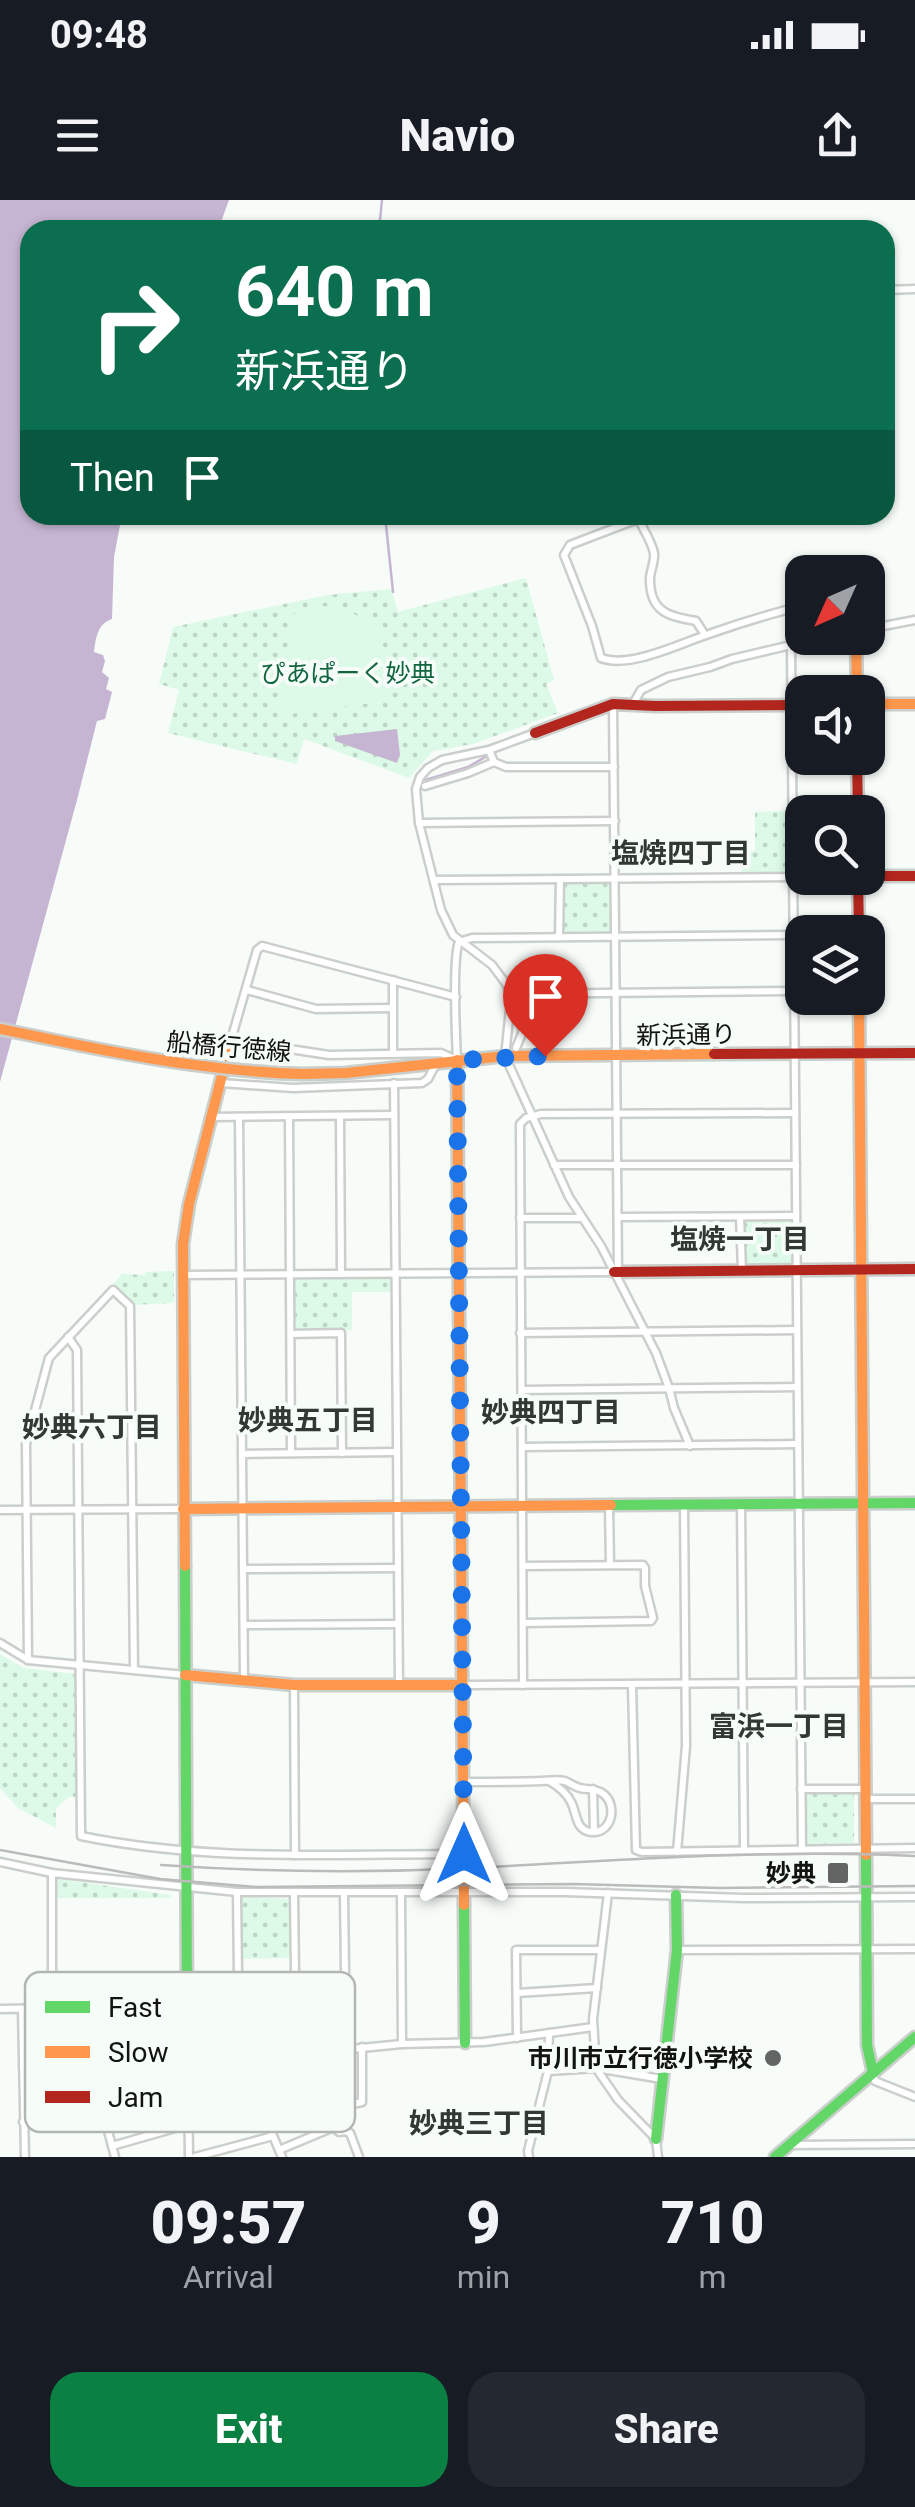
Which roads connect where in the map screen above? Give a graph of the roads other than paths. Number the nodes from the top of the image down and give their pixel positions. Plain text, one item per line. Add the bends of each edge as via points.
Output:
1 (618, 525) edge
2 (641, 525) edge
3 (785, 610) edge
4 (915, 620) edge
5 (885, 626) edge
6 (705, 635) junction
7 (785, 646) edge
8 (613, 704) junction
9 (633, 704) junction
10 (885, 704) edge
11 (915, 704) edge
12 (785, 705) edge
13 (535, 733) joint
14 (489, 750) junction
15 (494, 762) junction
16 (614, 767) junction
17 (425, 786) dead end
18 (614, 822) junction
19 (420, 823) junction
20 (885, 876) edge
21 (915, 876) edge
22 (785, 877) edge
23 (615, 878) junction
24 (560, 879) junction
25 (434, 880) junction
26 (785, 935) edge
27 (560, 936) junction
28 (615, 936) junction
29 (460, 942) junction
30 (393, 980) junction
31 (247, 990) junction
32 (785, 991) edge
33 (616, 993) junction
34 (456, 997) junction
35 (511, 997) junction
36 (392, 1008) junction
37 (794, 1015) edge
38 (859, 1015) edge
39 (0, 1029) edge
40 (232, 1040) junction
41 (516, 1048) dead end
42 (860, 1053) junction
43 (915, 1053) edge
44 (394, 1054) junction
45 (795, 1054) junction
46 (616, 1055) junction
47 (505, 1056) junction
48 (457, 1060) junction
49 (437, 1062) junction
50 (221, 1083) junction
51 (394, 1083) junction
52 (796, 1113) junction
53 (617, 1114) junction
54 (289, 1116) junction
55 (340, 1116) junction
56 (394, 1116) junction
57 (530, 1116) junction
58 (212, 1117) junction
59 (239, 1118) junction
60 (796, 1165) junction
61 (554, 1166) junction
62 (617, 1166) junction
63 (796, 1216) junction
64 (740, 1217) junction
65 (520, 1218) junction
66 (582, 1218) junction
67 (618, 1218) junction
68 (861, 1269) junction
69 (915, 1269) edge
70 (742, 1270) junction
71 (797, 1270) junction
72 (520, 1272) junction
73 (616, 1272) junction
74 (395, 1273) junction
75 (458, 1273) junction
76 (240, 1274) junction
77 (290, 1274) junction
78 (341, 1274) junction
79 (182, 1275) junction
80 (797, 1330) junction
81 (643, 1332) junction
82 (520, 1333) junction
83 (291, 1334) junction
84 (68, 1338) junction
85 (797, 1387) junction
86 (670, 1388) junction
87 (522, 1390) junction
88 (798, 1444) junction
89 (690, 1446) junction
90 (522, 1447) junction
91 (396, 1452) junction
92 (292, 1453) junction
93 (342, 1453) junction
94 (242, 1454) junction
95 (864, 1503) junction
96 (915, 1503) edge
97 (741, 1504) junction
98 (798, 1504) junction
99 (610, 1505) junction
100 (684, 1505) junction
101 (522, 1506) junction
102 (397, 1507) junction
103 (460, 1507) junction
104 (242, 1508) junction
105 (132, 1509) junction
106 (184, 1509) junction
107 (0, 1510) edge
108 (27, 1510) junction
109 (78, 1510) junction
110 (610, 1565) junction
111 (522, 1566) junction
112 (243, 1568) junction
113 (398, 1568) junction
114 (523, 1623) junction
115 (398, 1624) junction
116 (244, 1625) junction
117 (0, 1644) edge
118 (28, 1660) junction
119 (80, 1665) junction
120 (134, 1670) junction
121 (185, 1675) junction
122 (244, 1681) junction
123 (800, 1682) junction
124 (865, 1682) junction
125 (915, 1682) edge
126 (686, 1683) junction
127 (742, 1683) junction
128 (632, 1684) junction
129 (294, 1685) junction
130 (398, 1685) junction
131 (462, 1685) junction
132 (523, 1685) junction
133 (548, 1781) junction
134 (464, 1782) junction
135 (591, 1789) junction
136 (801, 1790) junction
137 (866, 1794) junction
138 (915, 1799) edge
139 (574, 1809) junction
140 (594, 1832) junction
141 (866, 1848) junction
142 (915, 1848) edge
143 (802, 1849) junction
144 (744, 1850) junction
145 (186, 1851) junction
146 (677, 1852) junction
147 (464, 1854) junction
148 (295, 1855) junction
149 (0, 1862) edge
150 (52, 1873) junction
151 (187, 1888) junction
152 (237, 1892) junction
153 (464, 1892) junction
154 (294, 1893) junction
155 (344, 1893) junction
156 (401, 1893) junction
157 (608, 1893) junction
158 (676, 1895) junction
159 (915, 1897) edge
160 (866, 1898) junction
161 (915, 1949) edge
162 (601, 1950) junction
163 (677, 1950) junction
164 (867, 1950) junction
165 (52, 1972) edge
166 (187, 1972) edge
167 (238, 1972) edge
168 (295, 1972) edge
169 (345, 1972) edge
170 (597, 1988) junction
171 (517, 1993) junction
172 (22, 2008) joint
173 (0, 2009) edge
174 (594, 2027) junction
175 (549, 2034) junction
176 (915, 2037) edge
177 (517, 2038) junction
178 (465, 2043) junction
179 (402, 2044) junction
180 (355, 2048) edge
181 (362, 2048) junction
182 (23, 2066) joint
183 (596, 2068) junction
184 (548, 2071) junction
185 (873, 2073) junction
186 (662, 2079) junction
187 (915, 2097) edge
188 (355, 2103) edge
189 (23, 2122) joint
190 (108, 2132) edge
191 (161, 2132) edge
192 (190, 2132) edge
193 (271, 2132) edge
194 (325, 2132) edge
195 (346, 2132) edge
196 (273, 2136) junction
197 (656, 2139) junction
198 (915, 2144) edge
199 (789, 2145) junction
200 (112, 2146) junction
201 (280, 2153) edge
202 (25, 2157) edge
203 (115, 2157) edge
204 (192, 2157) edge
205 (359, 2157) edge
206 (529, 2157) edge
207 (658, 2157) edge
208 (775, 2157) edge

1 - 6 street via 570,545 564,556 602,658 622,660
2 - 6 street via 654,554 651,594 660,610 696,621
3 - 6 street
4 - 5 street
7 - 9 street via 668,676 641,690
8 - 9 street
8 - 13 street
8 - 16 street
9 - 12 street
10 - 11 street
13 - 14 street
14 - 15 street
14 - 19 street via 428,768 416,788
15 - 16 street
15 - 17 street
16 - 18 street
18 - 19 street
18 - 23 street
19 - 25 street
20 - 21 street
22 - 23 street
23 - 24 street
23 - 28 street
24 - 25 street
24 - 27 street
25 - 29 street via 441,910
26 - 28 street
27 - 28 street
27 - 29 street
28 - 33 street
29 - 34 street
29 - 35 street via 492,965
30 - 31 street via 262,946
30 - 34 street
30 - 36 street
31 - 36 street via 316,1009
31 - 40 street
32 - 33 street
33 - 35 street
33 - 46 street
34 - 48 street
35 - 41 street via 524,1031
35 - 47 street
36 - 44 street
37 - 45 street
38 - 42 street
39 - 49 street, 船橋行徳線, bridge via 230,1071 346,1073
40 - 44 street via 330,1054
40 - 50 street
42 - 43 street, 新浜通り
42 - 45 street, 新浜通り
42 - 68 street
44 - 48 street via 442,1053
45 - 46 street, 新浜通り
45 - 52 street
46 - 47 street, 新浜通り
46 - 53 street
47 - 48 street, 新浜通り
47 - 57 street
48 - 49 street, 船橋行徳線
48 - 75 street
49 - 51 street via 426,1082
50 - 51 street
50 - 58 street
51 - 56 street
52 - 53 street
52 - 60 street
53 - 57 street
53 - 62 street
54 - 55 street
54 - 59 street
54 - 77 street
55 - 56 street
55 - 78 street
56 - 74 street
57 - 61 street
57 - 65 street via 519,1130
58 - 59 street
58 - 79 street via 186,1220
59 - 76 street
60 - 62 street
60 - 63 street
61 - 62 street
61 - 66 street
62 - 67 street
63 - 64 street
63 - 71 street
64 - 67 street
64 - 70 street
65 - 66 street
65 - 72 street
66 - 73 street
67 - 73 street
68 - 69 street
68 - 71 street
68 - 95 street
70 - 71 street
70 - 73 street
71 - 80 street
72 - 73 street
72 - 75 street
72 - 82 street
73 - 81 street
74 - 75 street
74 - 78 street
74 - 91 street
75 - 103 street
76 - 77 street
76 - 79 street
76 - 94 street
77 - 78 street
77 - 83 street
79 - 106 street
80 - 81 street
80 - 85 street
81 - 82 street
81 - 86 street
82 - 87 street
83 - 92 street
83 - 93 street via 341,1333
84 - 105 street via 113,1290 130,1306
84 - 108 street via 49,1358 26,1444
84 - 109 street via 77,1350
85 - 86 street
85 - 88 street
86 - 87 street
86 - 89 street
87 - 90 street
88 - 89 street
88 - 98 street
89 - 90 street
90 - 101 street
91 - 93 street
91 - 102 street
92 - 93 street
92 - 94 street
94 - 104 street
95 - 96 street
95 - 98 street
95 - 124 street
97 - 98 street
97 - 100 street
97 - 127 street
98 - 123 street
99 - 100 street
99 - 101 street
99 - 110 street
100 - 126 street
101 - 103 street
101 - 111 street
102 - 103 street
102 - 104 street
102 - 113 street
103 - 131 street
104 - 106 street
104 - 112 street
105 - 106 street
105 - 109 street
105 - 120 street
106 - 121 street
107 - 108 street
108 - 109 street
108 - 118 street
109 - 119 street
110 - 111 street
110 - 114 street via 646,1568 651,1622
111 - 114 street
112 - 113 street
112 - 116 street
113 - 115 street
114 - 132 street
115 - 116 street
115 - 130 street
116 - 122 street
117 - 118 street
118 - 119 street
119 - 120 street
119 - 145 street via 82,1836
120 - 121 street
121 - 122 street
121 - 145 street
122 - 129 street
123 - 124 street
123 - 127 street
123 - 136 street
124 - 125 street
124 - 137 street
126 - 127 street
126 - 128 street
126 - 146 street
127 - 144 street
128 - 132 street
128 - 146 street via 634,1844 642,1852
129 - 130 street
129 - 148 street
130 - 131 street
131 - 132 street
131 - 134 street
133 - 134 street
133 - 135 street
133 - 139 street
134 - 147 street
135 - 139 street
135 - 140 street
135 - 140 street via 601,1791 612,1812 607,1826
136 - 137 street
136 - 143 street
137 - 138 street
137 - 141 street
139 - 140 street via 577,1823
141 - 142 street
141 - 143 street
141 - 160 street
143 - 144 street
144 - 146 street
145 - 148 street
145 - 151 street
147 - 148 street
147 - 153 street
149 - 150 street
150 - 151 street
150 - 165 street
151 - 152 street
151 - 166 street
152 - 154 street
152 - 167 street
153 - 156 street
153 - 157 street
153 - 178 street
154 - 155 street
154 - 168 street
155 - 156 street
155 - 169 street
156 - 179 street
157 - 158 street
157 - 162 street
158 - 160 street
158 - 163 street
159 - 160 street
160 - 164 street
161 - 164 street
162 - 170 street
162 - 171 street via 516,1950
163 - 164 street
163 - 186 street
164 - 185 street
170 - 171 street
170 - 174 street
171 - 177 street
172 - 173 street
172 - 182 street
174 - 175 street
174 - 183 street
175 - 177 street
175 - 184 street
176 - 185 street
177 - 178 street
178 - 179 street
179 - 181 street
180 - 181 street
181 - 188 street via 362,2102
182 - 189 street
183 - 184 street
183 - 186 street
183 - 197 street
184 - 206 street
185 - 187 street via 876,2081
185 - 199 street
186 - 197 street
189 - 202 street
190 - 200 street
191 - 200 street
192 - 204 street
193 - 196 street
194 - 201 street
195 - 205 street
196 - 201 street
196 - 204 street
197 - 207 street
198 - 199 street
199 - 208 street
200 - 203 street

